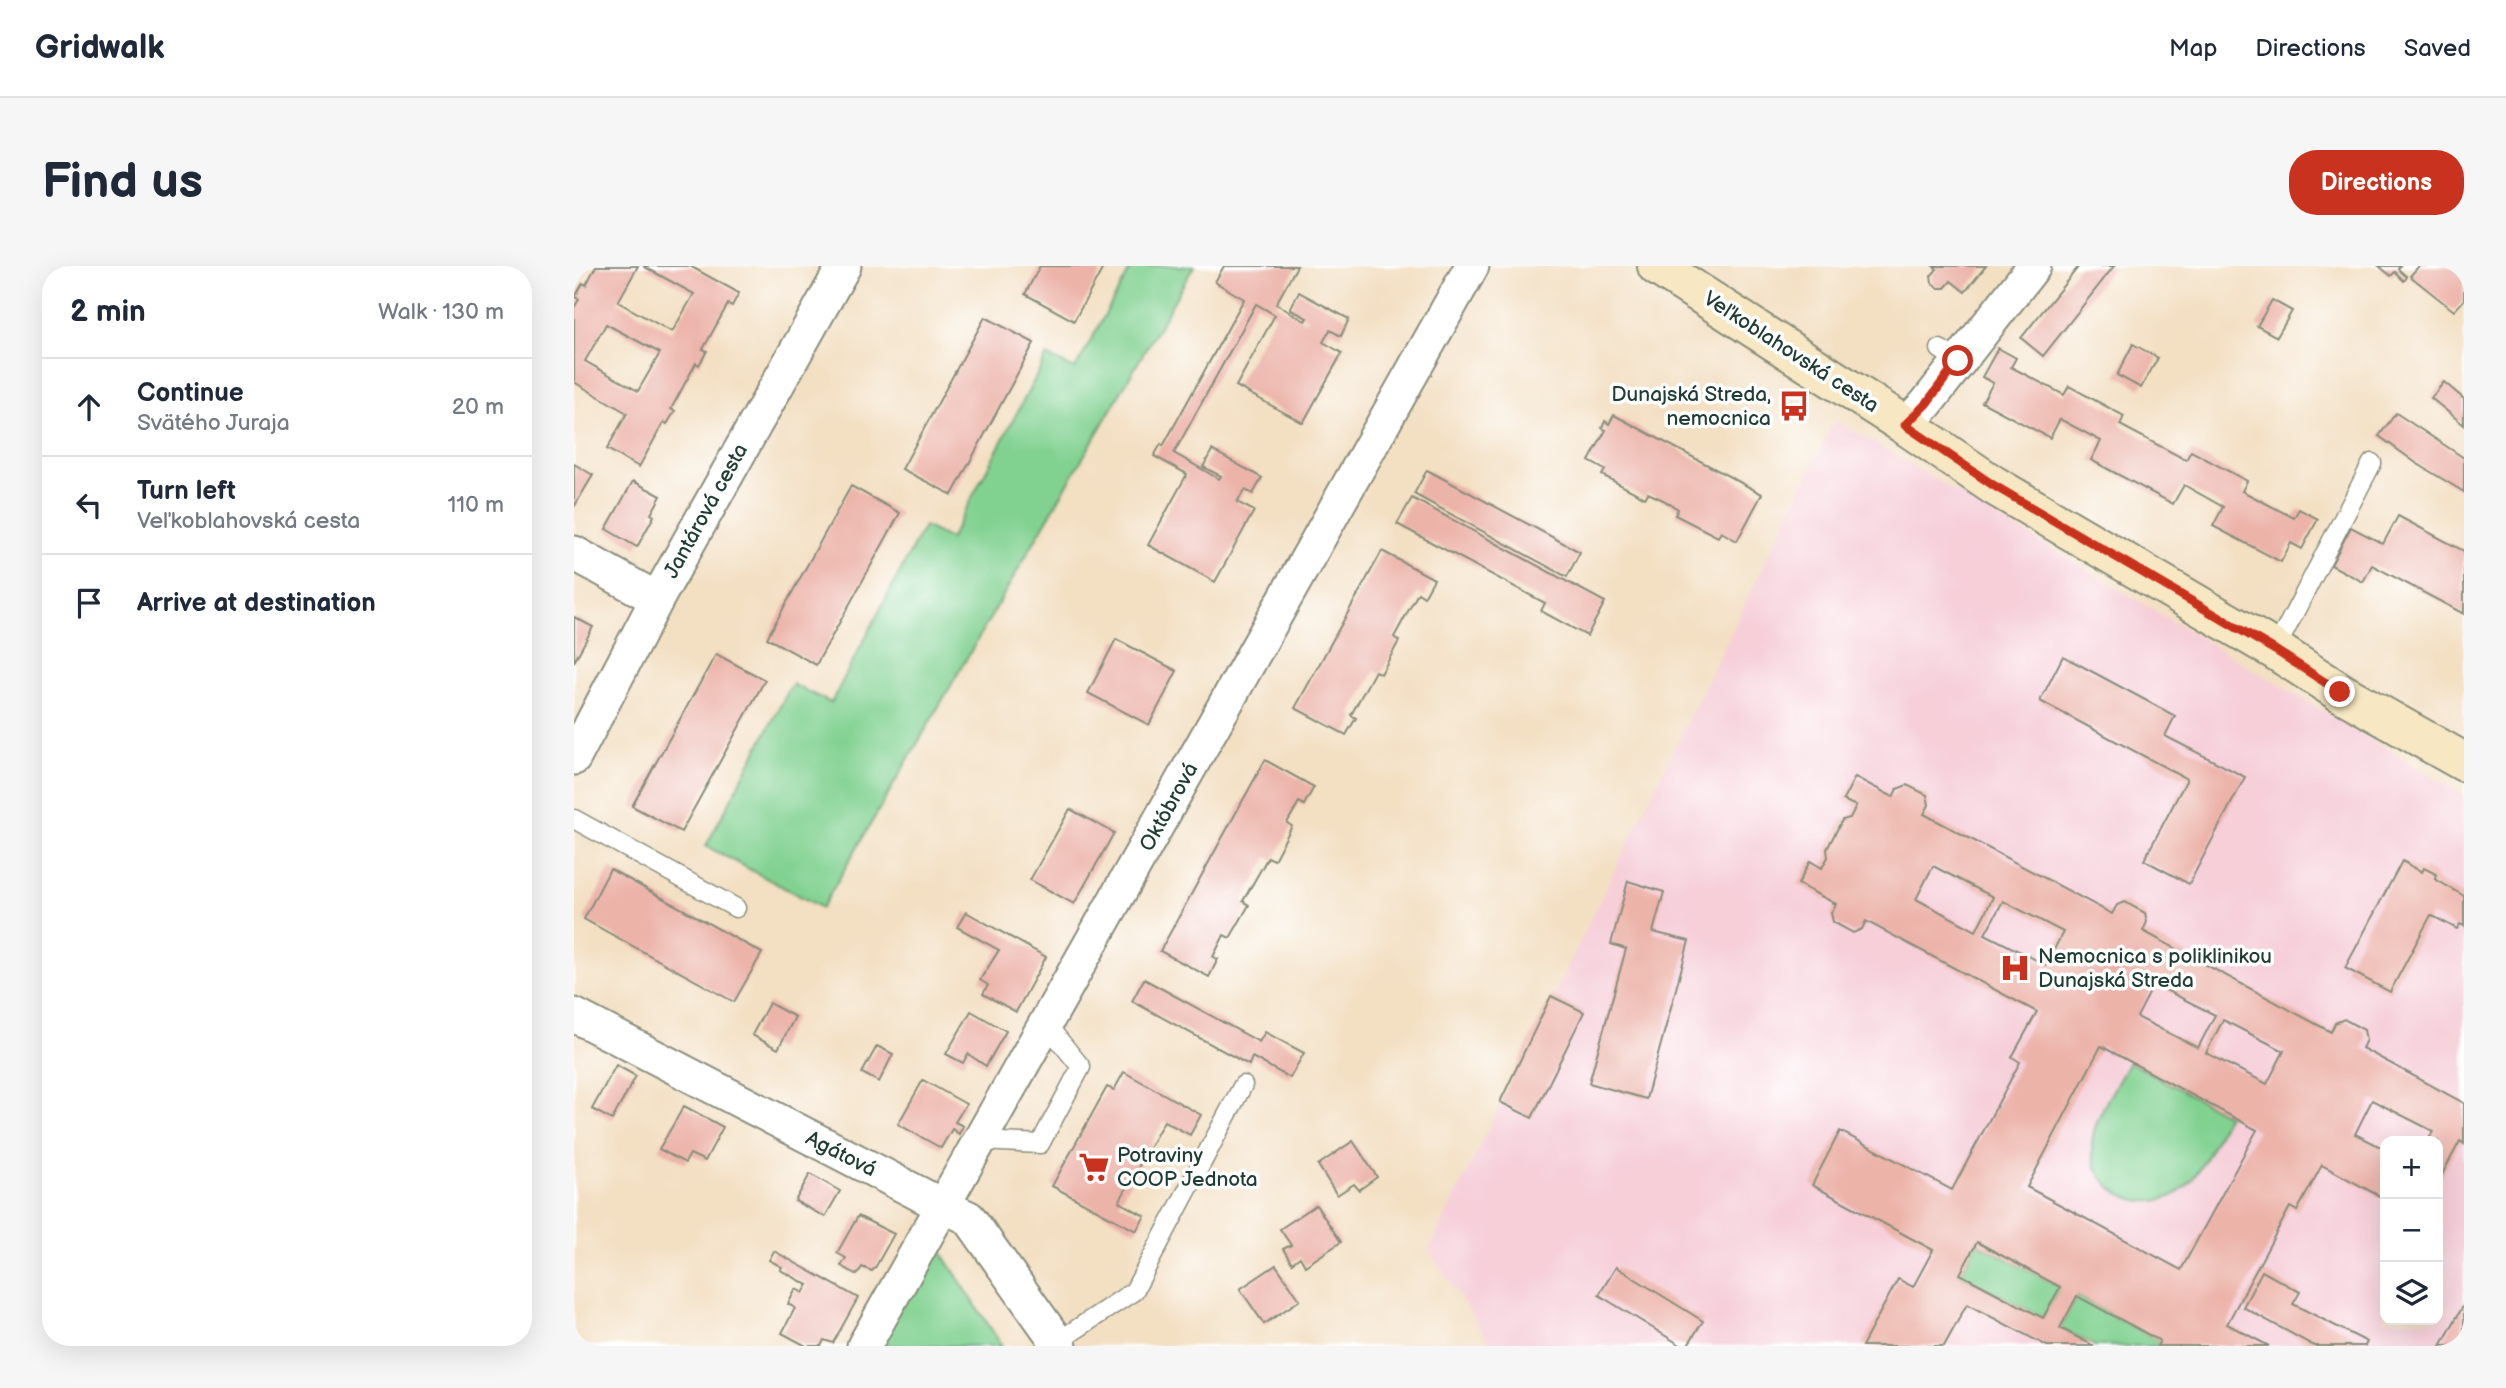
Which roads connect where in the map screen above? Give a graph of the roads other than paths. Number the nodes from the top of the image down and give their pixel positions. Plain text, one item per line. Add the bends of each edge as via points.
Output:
1 (844, 266) edge
2 (1472, 266) edge
3 (1657, 266) edge
4 (2034, 266) edge
5 (1905, 425) junction
6 (2372, 464) dead end
7 (574, 553) edge
8 (657, 599) junction
9 (2275, 650) junction
10 (574, 758) edge
11 (2464, 762) edge
12 (574, 819) edge
13 (736, 908) dead end
14 (574, 1015) edge
15 (1047, 1025) junction
16 (1243, 1085) dead end
17 (981, 1141) junction
18 (943, 1206) junction
19 (1058, 1344) edge
20 (864, 1346) edge

1 - 8 street, Jantárová cesta
2 - 15 street, Októbrová
3 - 5 main road, Veľkoblahovská cesta
4 - 5 street via 1949,355 1926,404
5 - 9 main road, Veľkoblahovská cesta via 1993,485
6 - 9 lane
7 - 8 street
8 - 10 street, Jantárová cesta
9 - 11 main road, Veľkoblahovská cesta
12 - 13 lane
14 - 18 street, Agátová
15 - 17 street, Októbrová
15 - 17 lane via 1081,1067 1040,1144
16 - 19 lane via 1134,1291
17 - 18 street, Októbrová
18 - 19 street, Agátová via 969,1218
18 - 20 street, Októbrová

